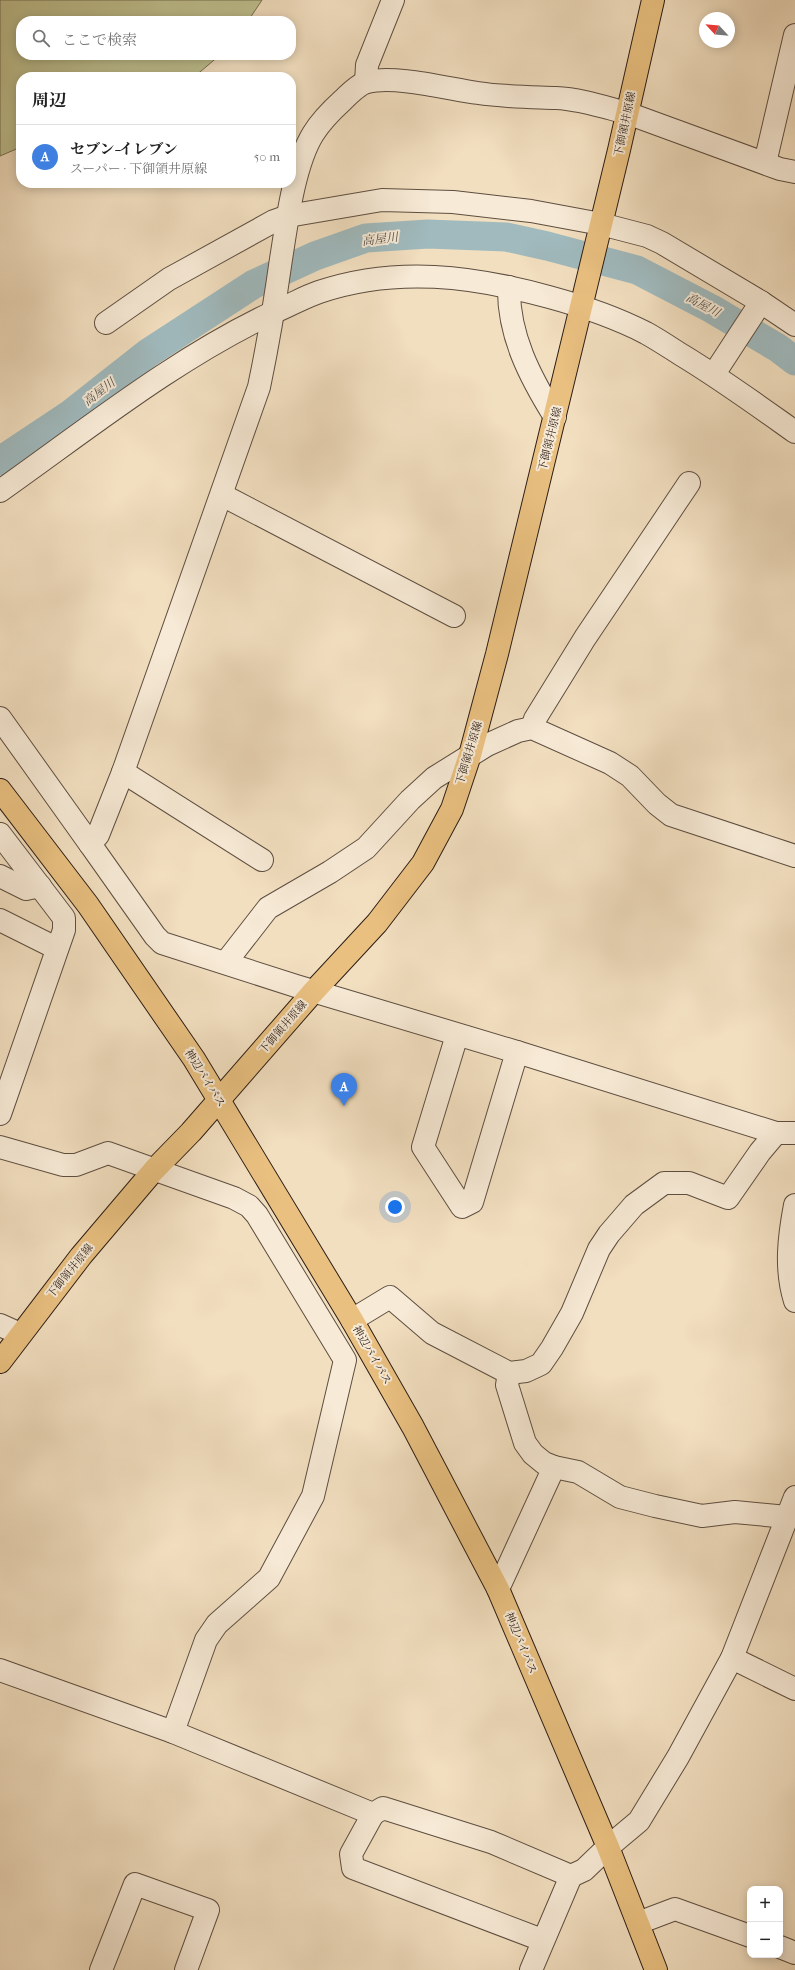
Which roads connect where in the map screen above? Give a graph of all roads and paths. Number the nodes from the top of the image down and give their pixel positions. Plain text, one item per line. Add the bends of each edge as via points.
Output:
1 (393, 0) edge
2 (653, 0) edge
3 (795, 35) edge
4 (366, 82) junction
5 (627, 113) junction
6 (765, 163) junction
7 (795, 172) edge
8 (296, 179) edge
9 (294, 188) edge
10 (287, 219) junction
11 (600, 227) junction
12 (509, 286) junction
13 (582, 302) junction
14 (760, 304) junction
15 (274, 309) junction
16 (106, 323) dead end
17 (795, 325) edge
18 (717, 369) junction
19 (555, 417) junction
20 (795, 432) edge
21 (689, 482) dead end
22 (0, 491) edge
23 (222, 495) junction
24 (454, 616) dead end
25 (0, 718) edge
26 (532, 728) junction
27 (470, 755) junction
28 (123, 772) junction
29 (0, 790) edge
30 (0, 834) edge
31 (90, 844) junction
32 (795, 856) edge
33 (262, 860) dead end
34 (0, 876) edge
35 (40, 886) junction
36 (0, 920) edge
37 (56, 948) junction
38 (226, 962) junction
39 (314, 991) junction
40 (457, 1035) junction
41 (517, 1052) junction
42 (10, 1057) edge
43 (219, 1100) junction
44 (0, 1114) edge
45 (786, 1133) edge
46 (0, 1146) edge
47 (154, 1170) junction
48 (795, 1205) edge
49 (320, 1268) junction
50 (299, 1282) junction
51 (795, 1301) edge
52 (352, 1320) junction
53 (0, 1326) edge
54 (20, 1334) junction
55 (0, 1362) edge
56 (508, 1373) junction
57 (554, 1467) junction
58 (795, 1497) edge
59 (787, 1517) junction
60 (498, 1589) junction
61 (732, 1658) junction
62 (0, 1670) edge
63 (795, 1689) edge
64 (173, 1732) junction
65 (373, 1814) junction
66 (608, 1847) junction
67 (571, 1876) junction
68 (638, 1923) junction
69 (747, 1935) edge
70 (542, 1940) junction
71 (783, 1948) edge
72 (795, 1953) edge
73 (101, 1970) edge
74 (186, 1970) edge
75 (531, 1970) edge
76 (656, 1970) edge

1 - 4 street via 367,65
2 - 5 main road, 下御領井原線
3 - 6 street
4 - 5 street via 387,80 478,94 558,98
4 - 8 street via 348,94 313,134
5 - 6 street
5 - 11 main road, 下御領井原線
6 - 7 street
9 - 10 street
10 - 11 street via 382,200 453,202 531,211
10 - 15 street
10 - 16 street via 274,221 169,279
11 - 13 main road, 下御領井原線
11 - 14 street via 647,236 662,243
12 - 13 street
12 - 15 street via 420,275 385,277 352,282
12 - 19 street via 509,306 514,334 527,368
13 - 18 street
13 - 19 main road, 下御領井原線
14 - 17 street
14 - 18 street
15 - 22 street via 160,378
15 - 23 street via 259,387
18 - 20 street
19 - 27 main road, 下御領井原線
21 - 26 street via 567,666
23 - 24 street
23 - 28 street
25 - 31 street
26 - 27 street via 518,731
26 - 32 street via 610,763 630,776 671,815
27 - 38 street via 434,778 366,848 268,908
27 - 39 main road, 下御領井原線 via 452,809 423,863 376,923
28 - 31 street via 98,834
28 - 33 street
29 - 43 main road, 神辺バイパス via 88,905
30 - 35 street
31 - 38 street via 162,942
34 - 35 street via 26,889
35 - 37 street via 64,918 64,930
36 - 37 street
37 - 42 street
38 - 39 street
39 - 40 street
39 - 43 main road, 下御領井原線
40 - 41 street
40 - 41 street via 423,1147 462,1207 472,1202
41 - 45 street
42 - 44 street
43 - 47 main road, 下御領井原線
43 - 49 main road, 神辺バイパス
45 - 56 street via 760,1152 728,1198 689,1183 664,1183 634,1205 599,1249 572,1313 540,1364 526,1371
46 - 47 street via 63,1165 76,1165 108,1153
47 - 50 street via 234,1198 249,1206
47 - 54 main road, 下御領井原線 via 81,1256
48 - 51 street via 788,1268
49 - 50 street
49 - 52 main road, 神辺バイパス
50 - 64 street via 345,1360 313,1496 269,1578 217,1624 206,1640
52 - 56 street via 390,1297 432,1333
52 - 60 main road, 神辺バイパス via 413,1427
53 - 54 street
54 - 55 main road, 下御領井原線
56 - 57 street via 507,1384 525,1443 533,1454
57 - 59 street via 578,1472 620,1497 702,1516 735,1512
57 - 60 street
58 - 59 street
59 - 61 street
60 - 66 main road, 神辺バイパス
61 - 63 street
61 - 66 street via 678,1758 639,1821
62 - 64 street
64 - 65 street
65 - 67 street via 383,1808 390,1810 490,1842
65 - 70 street via 351,1854 353,1868
66 - 67 street via 584,1870
66 - 68 main road, 神辺バイパス
67 - 70 street
68 - 69 street via 675,1909
68 - 76 main road, 神辺バイパス
70 - 75 street
71 - 72 street
73 - 74 street via 135,1884 208,1910

